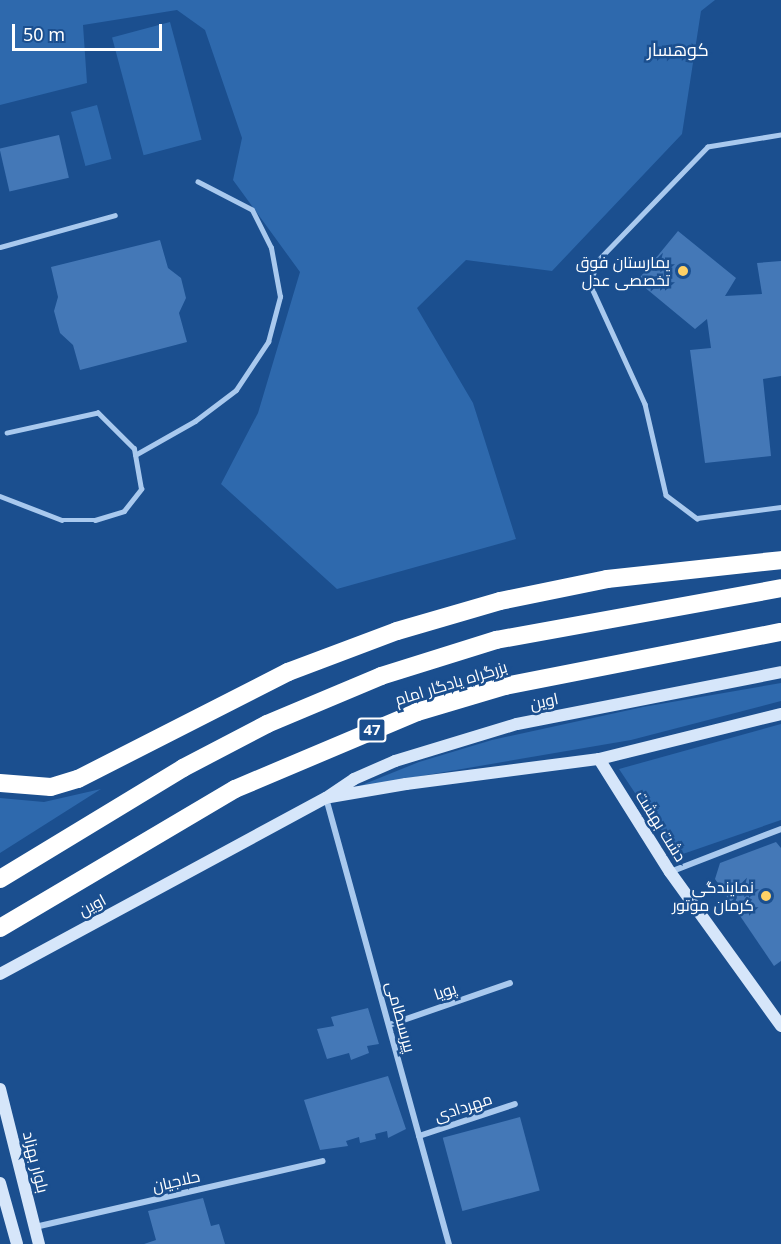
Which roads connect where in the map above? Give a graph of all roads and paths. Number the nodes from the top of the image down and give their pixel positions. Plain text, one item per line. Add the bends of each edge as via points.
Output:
1 (781, 135) edge
2 (198, 182) dead end
3 (115, 214) dead end
4 (0, 247) edge
5 (7, 433) dead end
6 (135, 455) junction
7 (0, 496) edge
8 (781, 507) edge
9 (781, 560) edge
10 (781, 588) edge
11 (781, 633) edge
12 (781, 672) edge
13 (781, 714) edge
14 (599, 759) junction
15 (0, 783) edge
16 (326, 798) junction
17 (781, 829) edge
18 (670, 872) junction
19 (0, 879) edge
20 (0, 928) edge
21 (0, 974) edge
22 (510, 982) dead end
23 (389, 1025) junction
24 (781, 1026) edge
25 (0, 1089) edge
26 (515, 1104) dead end
27 (419, 1136) junction
28 (323, 1161) dead end
29 (0, 1183) edge
30 (35, 1227) junction
31 (16, 1244) edge
32 (39, 1244) edge
33 (449, 1244) edge

1 - 8 lane via 708,147 596,263 591,286 645,404 666,495 697,518
2 - 6 lane via 252,210 271,249 280,297 268,342 236,390 195,422
3 - 4 lane
5 - 6 lane via 98,413 135,449
6 - 7 lane via 141,489 124,511 95,520 62,520
9 - 15 highway via 607,579 500,601 397,631 288,672 78,779 51,787
10 - 19 highway, بزرگراه یادگار امام via 496,640 381,676 267,724 183,768
11 - 20 highway, بزرگراه یادگار امام / 47 via 505,686 417,712 281,766 235,789
12 - 16 main road, اوین via 481,733 395,761 354,779
13 - 14 main road, اوین
14 - 16 main road, اوین
14 - 18 main road, دشت بهشت
16 - 21 main road, اوین
16 - 23 street, پیربسطامی
17 - 18 street
18 - 24 main road, دشت بهشت
22 - 23 street, پویا
23 - 27 street, پیربسطامی
25 - 30 main road, بلوار بهزاد
26 - 27 street, مهردادی
27 - 33 street, پیربسطامی
28 - 30 street, حلاجیان
29 - 31 main road
30 - 32 main road, بلوار بهزاد

